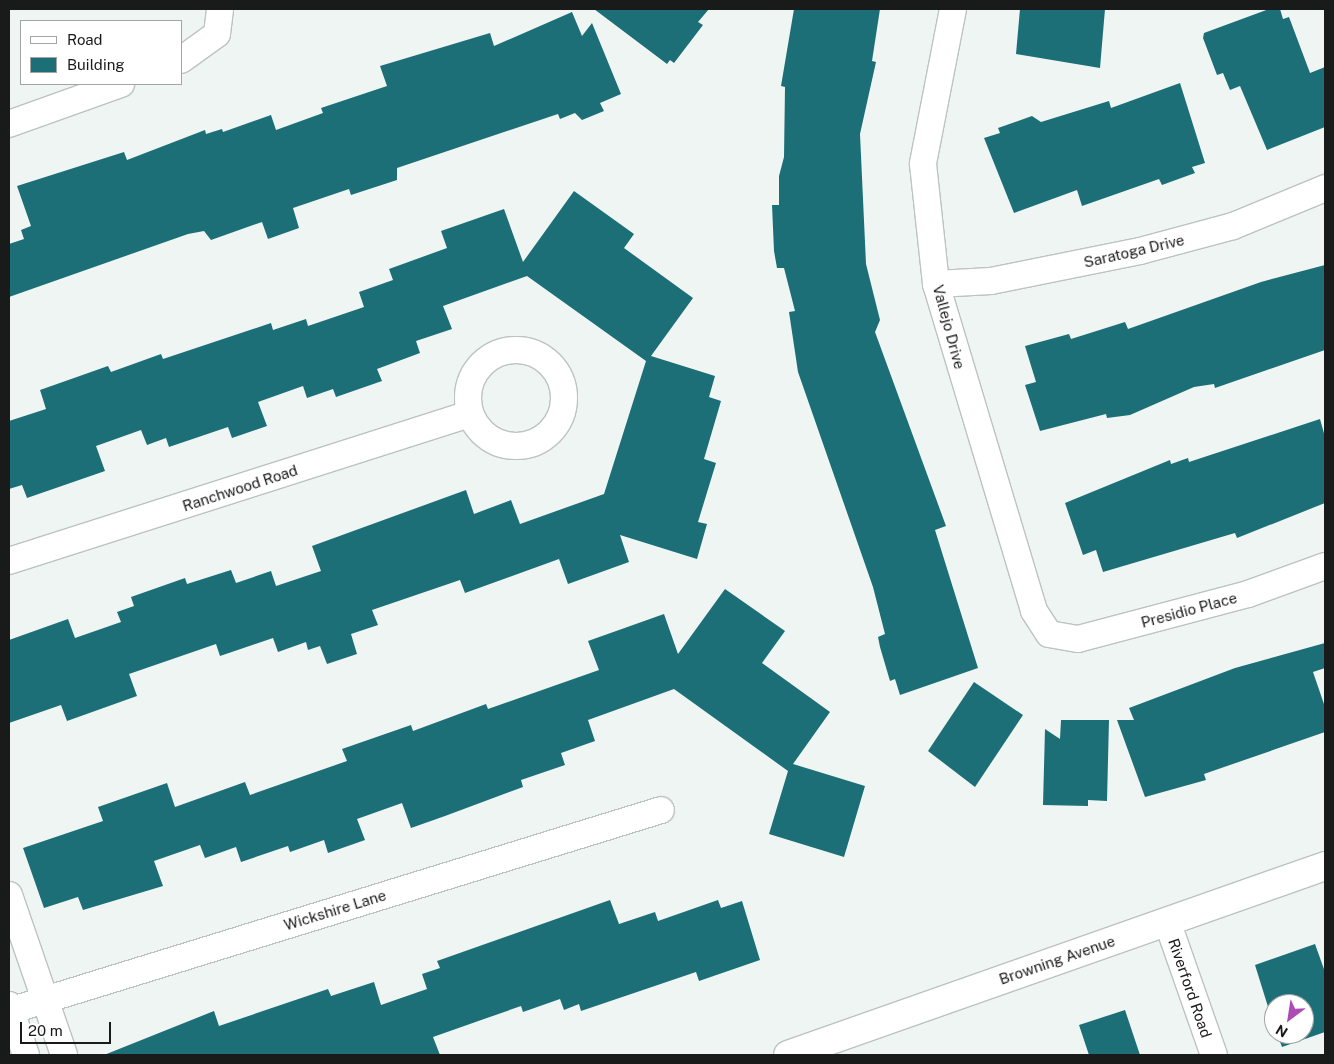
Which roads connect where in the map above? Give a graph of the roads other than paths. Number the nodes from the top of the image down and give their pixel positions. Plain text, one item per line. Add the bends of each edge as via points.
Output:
1 (220, 9) edge
2 (954, 9) edge
3 (182, 59) edge
4 (118, 85) edge
5 (9, 124) edge
6 (1325, 188) edge
7 (936, 284) junction
8 (470, 414) dead end
9 (9, 561) edge
10 (1325, 566) edge
11 (1049, 634) joint
12 (661, 810) dead end
13 (1325, 866) edge
14 (9, 895) edge
15 (1167, 921) junction
16 (46, 998) junction
17 (9, 1009) edge
18 (26, 1055) edge
19 (64, 1055) edge
20 (788, 1055) edge
21 (1214, 1055) edge

1 - 3 street via 217,34
2 - 7 street, Vallejo Drive via 923,164
4 - 5 street
6 - 7 street, Saratoga Drive via 1233,226 1140,251 991,281
7 - 11 street, Vallejo Drive via 1034,611
8 - 9 street, Ranchwood Road
10 - 11 street, Presidio Place via 1248,594 1108,632 1078,639
12 - 16 street, Wickshire Lane
13 - 15 street, Browning Avenue
14 - 16 street
15 - 20 street, Browning Avenue
15 - 21 street, Riverford Road
16 - 17 street, Wickshire Lane
16 - 19 street
17 - 18 street

